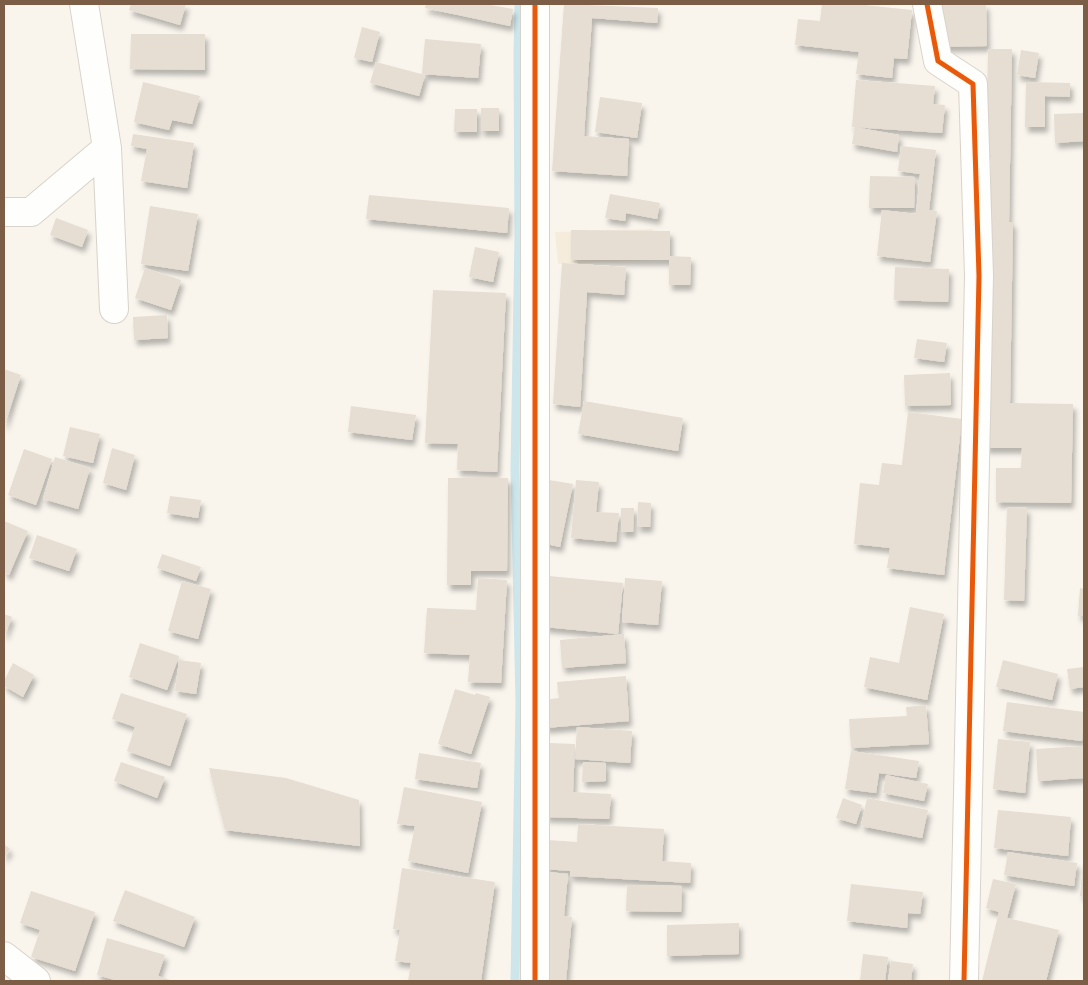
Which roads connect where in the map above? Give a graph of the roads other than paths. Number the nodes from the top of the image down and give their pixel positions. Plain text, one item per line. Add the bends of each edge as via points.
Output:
1 (81, 4) edge
2 (535, 4) edge
3 (927, 4) edge
4 (107, 148) junction
5 (4, 212) edge
6 (114, 309) dead end
7 (4, 956) edge
8 (36, 981) edge
9 (535, 981) edge
10 (964, 981) edge

1 - 4 street
2 - 9 street
3 - 10 street via 938,61 973,84 974,103 979,276
4 - 5 street via 31,212
4 - 6 street
7 - 8 street

